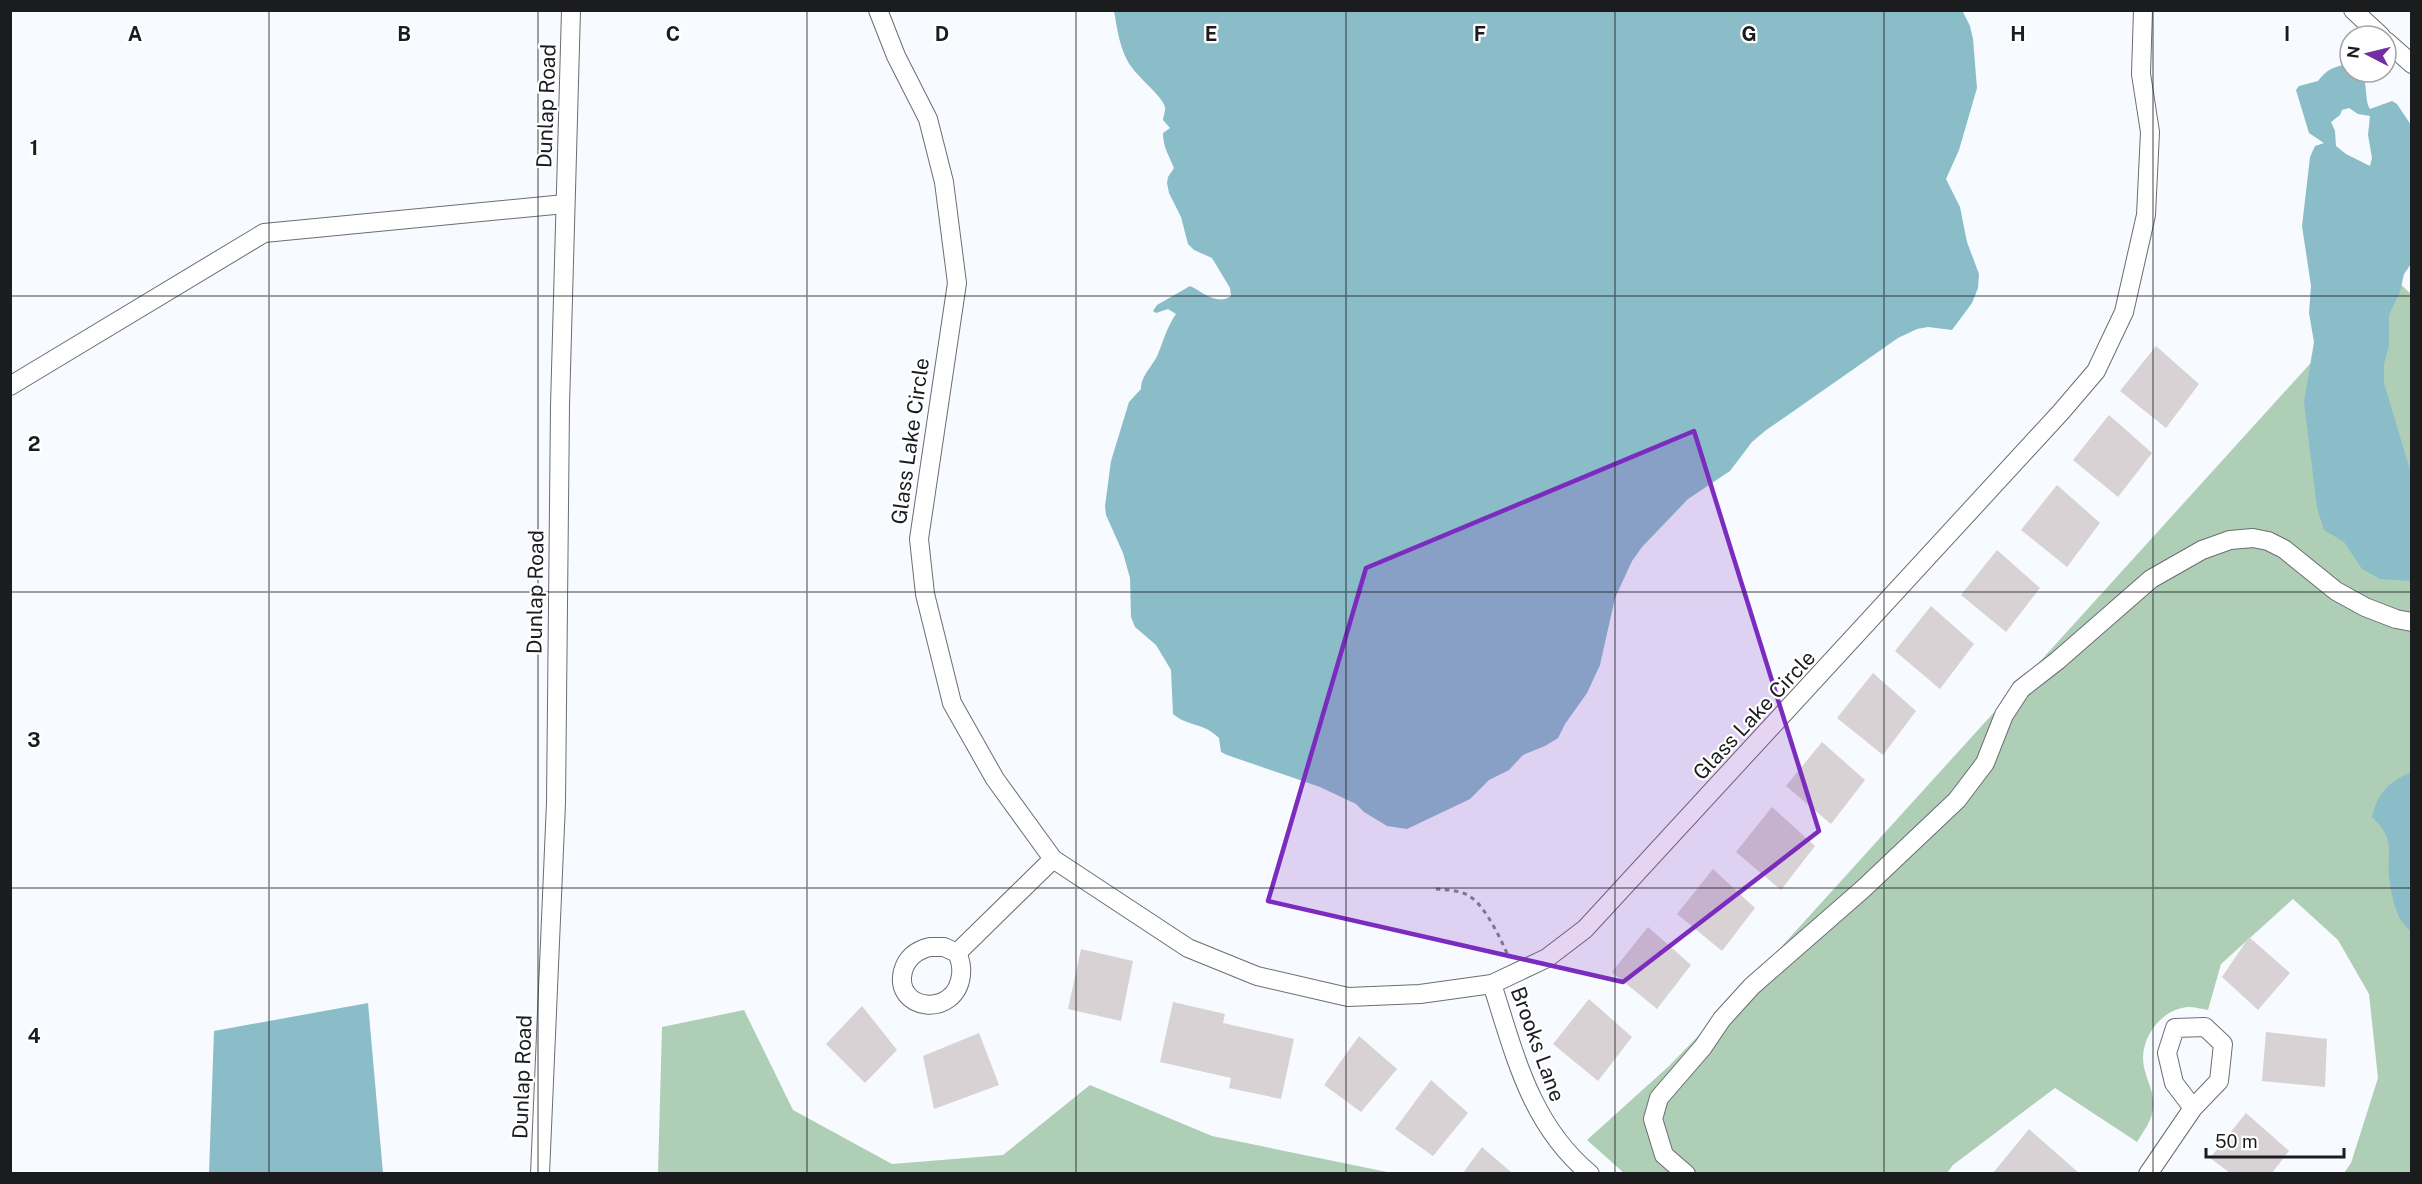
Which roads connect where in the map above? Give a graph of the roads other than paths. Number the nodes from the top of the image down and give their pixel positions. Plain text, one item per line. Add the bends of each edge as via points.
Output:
1 (571, 10) edge
2 (878, 10) edge
3 (2143, 10) edge
4 (2353, 10) edge
5 (2368, 24) edge
6 (2398, 52) edge
7 (2412, 64) edge
8 (565, 204) junction
9 (10, 386) edge
10 (2412, 622) edge
11 (1053, 859) junction
12 (957, 953) dead end
13 (1492, 984) junction
14 (2193, 1108) dead end
15 (540, 1173) edge
16 (1590, 1173) edge
17 (1686, 1173) edge
18 (2148, 1173) edge

1 - 8 street, Dunlap Road
2 - 11 street, Glass Lake Circle via 928,119 944,182 957,283 919,539 925,594 952,703 994,779
3 - 13 street, Glass Lake Circle via 2141,74 2150,132 2146,215 2124,312 2096,371 1585,929 1547,958
4 - 5 street
6 - 7 street
8 - 9 street via 264,233
8 - 15 street, Dunlap Road via 556,803
10 - 17 street via 2365,607 2336,591 2284,549 2253,538 2230,540 2202,550 2151,579 2021,689 2004,715 1985,763 1958,800 1752,986 1659,1098 1653,1119 1664,1155
11 - 12 street
11 - 13 street, Glass Lake Circle via 1188,948 1257,976 1348,997 1420,994
13 - 16 street, Brooks Lane via 1539,1115 1571,1158
14 - 18 street

